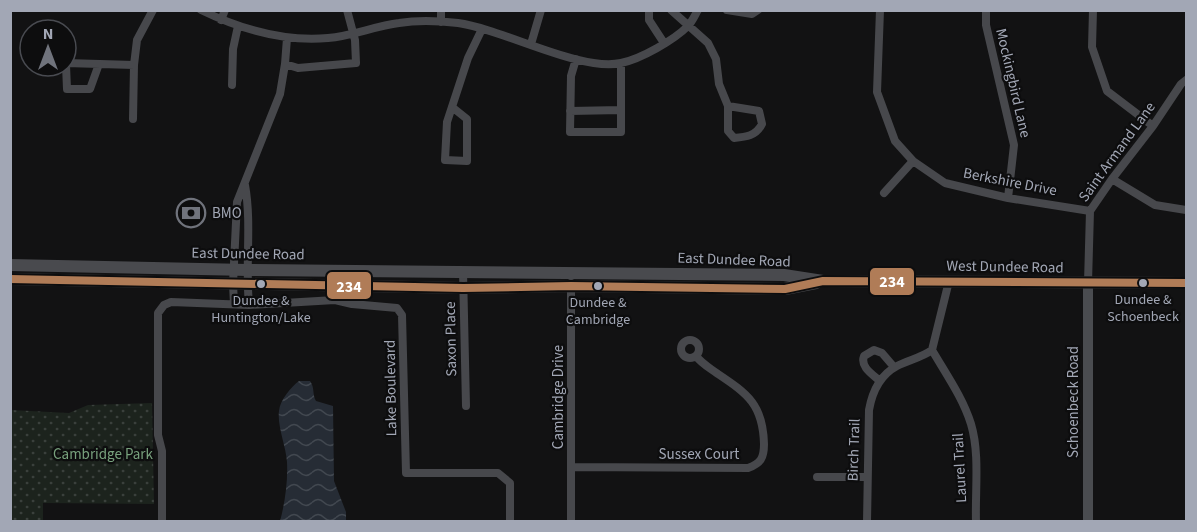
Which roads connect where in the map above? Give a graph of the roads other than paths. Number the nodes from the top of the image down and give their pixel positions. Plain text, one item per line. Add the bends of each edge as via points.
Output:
1 (153, 10) edge
2 (201, 10) edge
3 (225, 10) edge
4 (346, 10) edge
5 (441, 10) edge
6 (541, 10) edge
7 (649, 10) edge
8 (671, 10) edge
9 (698, 10) edge
10 (727, 10) edge
11 (758, 10) edge
12 (880, 10) edge
13 (986, 10) edge
14 (1093, 10) edge
15 (221, 20) junction
16 (441, 22) junction
17 (238, 26) junction
18 (688, 26) junction
19 (482, 28) junction
20 (353, 34) junction
21 (287, 38) junction
22 (664, 43) junction
23 (531, 44) junction
24 (576, 59) junction
25 (621, 63) junction
26 (78, 64) edge
27 (99, 64) junction
28 (285, 64) junction
29 (134, 65) junction
30 (67, 78) edge
31 (1186, 80) edge
32 (232, 85) dead end
33 (728, 106) junction
34 (452, 107) junction
35 (621, 110) junction
36 (570, 111) junction
37 (133, 119) dead end
38 (1153, 126) junction
39 (913, 161) junction
40 (1112, 179) junction
41 (245, 185) junction
42 (884, 193) dead end
43 (1008, 198) junction
44 (1186, 210) edge
45 (1090, 211) junction
46 (10, 265) edge
47 (234, 269) junction
48 (248, 270) junction
49 (464, 272) junction
50 (571, 272) junction
51 (10, 279) edge
52 (823, 281) junction
53 (949, 281) junction
54 (247, 283) junction
55 (1088, 283) junction
56 (1186, 283) edge
57 (233, 284) junction
58 (571, 286) junction
59 (463, 288) junction
60 (234, 304) junction
61 (249, 305) junction
62 (932, 350) junction
63 (696, 356) dead end
64 (894, 367) junction
65 (880, 381) junction
66 (466, 406) dead end
67 (572, 467) junction
68 (817, 477) dead end
69 (867, 477) junction
70 (162, 522) edge
71 (510, 522) edge
72 (571, 522) edge
73 (867, 522) edge
74 (976, 522) edge
75 (1088, 522) edge

1 - 29 street via 137,40
2 - 15 street
3 - 15 street
4 - 20 street
5 - 16 street
6 - 23 street
7 - 22 street via 648,20
8 - 18 street
9 - 18 street
10 - 11 street via 752,14
12 - 39 street, Berkshire Drive via 877,92 895,141
13 - 43 street, Mockingbird Lane via 986,25 1014,145
14 - 38 street via 1092,47 1107,91
15 - 17 street
16 - 19 street
16 - 20 street via 401,22
17 - 21 street
17 - 32 street
18 - 22 street
18 - 33 street via 708,43
19 - 23 street
19 - 34 street
20 - 21 street
20 - 28 street via 356,63 298,68
21 - 28 street
22 - 25 street
23 - 24 street
24 - 25 street
24 - 36 street via 571,76
25 - 35 street
26 - 27 street
27 - 29 street
27 - 30 street via 90,89 67,89
28 - 41 street via 280,94
29 - 37 street
31 - 38 street, Saint Armand Lane
33 - 33 street via 728,131 734,138 758,131 762,124 759,111
34 - 34 street via 445,160 467,161 467,119
35 - 36 street
35 - 36 street via 621,132 570,132
38 - 40 street, Saint Armand Lane
39 - 42 street
39 - 43 street, Berkshire Drive via 945,183
40 - 44 street via 1155,205
40 - 45 street, Saint Armand Lane
41 - 47 street via 237,202
41 - 48 street
43 - 45 street, Berkshire Drive
45 - 55 street, Saint Armand Lane
46 - 47 main road, East Dundee Road
47 - 48 main road, East Dundee Road
47 - 57 street
48 - 49 main road, East Dundee Road
48 - 54 street
49 - 50 main road, East Dundee Road
49 - 59 street, Saxon Place
50 - 52 main road, East Dundee Road via 784,275
50 - 58 street, Cambridge Drive
51 - 57 main road, East Dundee Road
52 - 53 main road, West Dundee Road
52 - 58 main road, East Dundee Road via 786,289
53 - 55 main road, West Dundee Road
53 - 62 street
54 - 57 main road, East Dundee Road
54 - 59 main road, East Dundee Road
54 - 61 street
55 - 56 main road, West Dundee Road
55 - 75 main road, Schoenbeck Road
57 - 60 street
58 - 59 main road, East Dundee Road
58 - 67 street, Cambridge Drive
59 - 66 street, Saxon Place
60 - 61 street, Lake Boulevard
60 - 70 street, Lake Boulevard via 171,302 158,313
61 - 71 street, Lake Boulevard via 335,300 397,308 402,315 406,473 498,473 510,483
62 - 64 street, Birch Trail
62 - 74 street, Laurel Trail via 972,426
63 - 67 street, Sussex Court via 739,388 757,408 763,424 764,446 763,459 758,464 748,468
64 - 65 street, Birch Trail
64 - 65 street via 874,350 864,356 863,365
65 - 69 street, Birch Trail via 871,396 869,410
67 - 72 street, Cambridge Drive
68 - 69 street
69 - 73 street, Birch Trail

